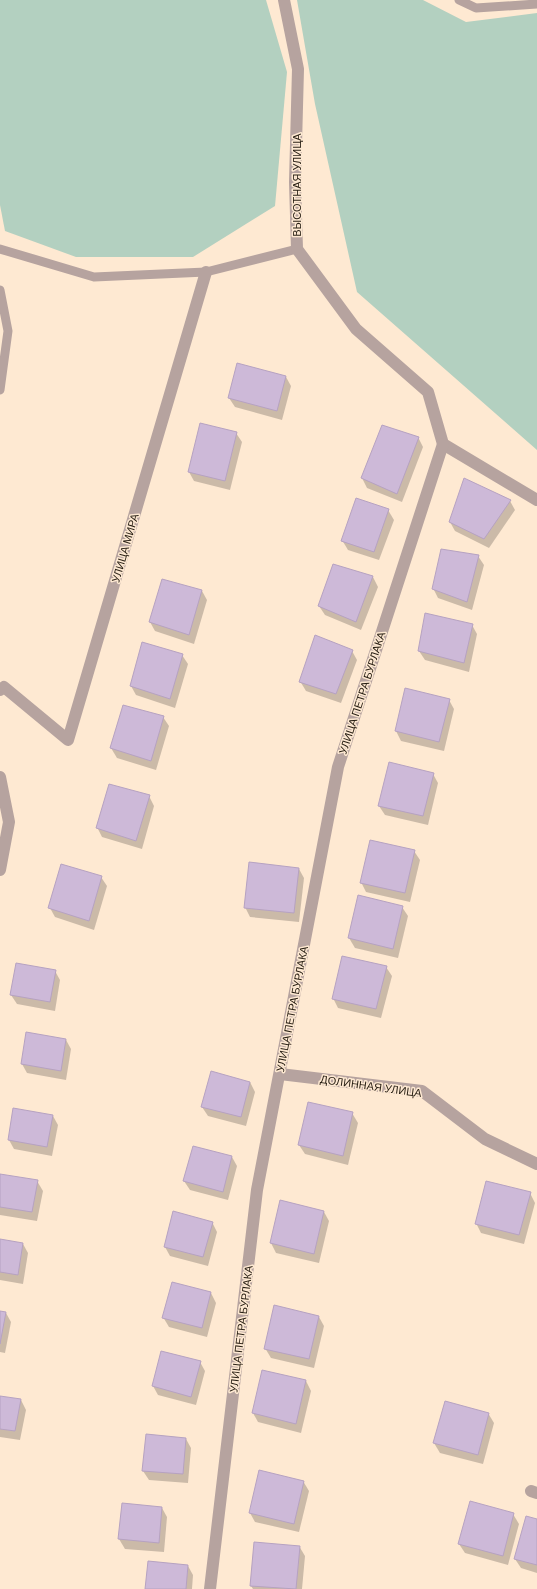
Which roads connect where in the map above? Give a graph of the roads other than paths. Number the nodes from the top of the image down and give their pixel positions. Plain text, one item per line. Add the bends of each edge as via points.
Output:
1 (284, 0) edge
2 (459, 0) edge
3 (537, 4) edge
4 (0, 249) edge
5 (297, 249) junction
6 (206, 272) junction
7 (0, 290) edge
8 (0, 390) edge
9 (443, 444) junction
10 (537, 500) edge
11 (0, 690) edge
12 (0, 777) edge
13 (0, 870) edge
14 (280, 1074) junction
15 (537, 1164) edge
16 (210, 1589) edge

1 - 5 street, ВЫСОТНАЯ УЛИЦА via 298,69 295,182
2 - 3 lane via 476,8
4 - 6 lane via 94,277
5 - 6 lane
5 - 9 street, ВЫСОТНАЯ УЛИЦА via 356,329 428,392
6 - 11 street, УЛИЦА МИРА via 68,740 4,687
7 - 8 lane via 8,331
9 - 10 street
9 - 14 street, УЛИЦА ПЕТРА БУРЛАКА via 338,767
12 - 13 street via 9,822
14 - 15 street, ДОЛИННАЯ УЛИЦА via 422,1091 485,1139
14 - 16 street, УЛИЦА ПЕТРА БУРЛАКА via 257,1190

